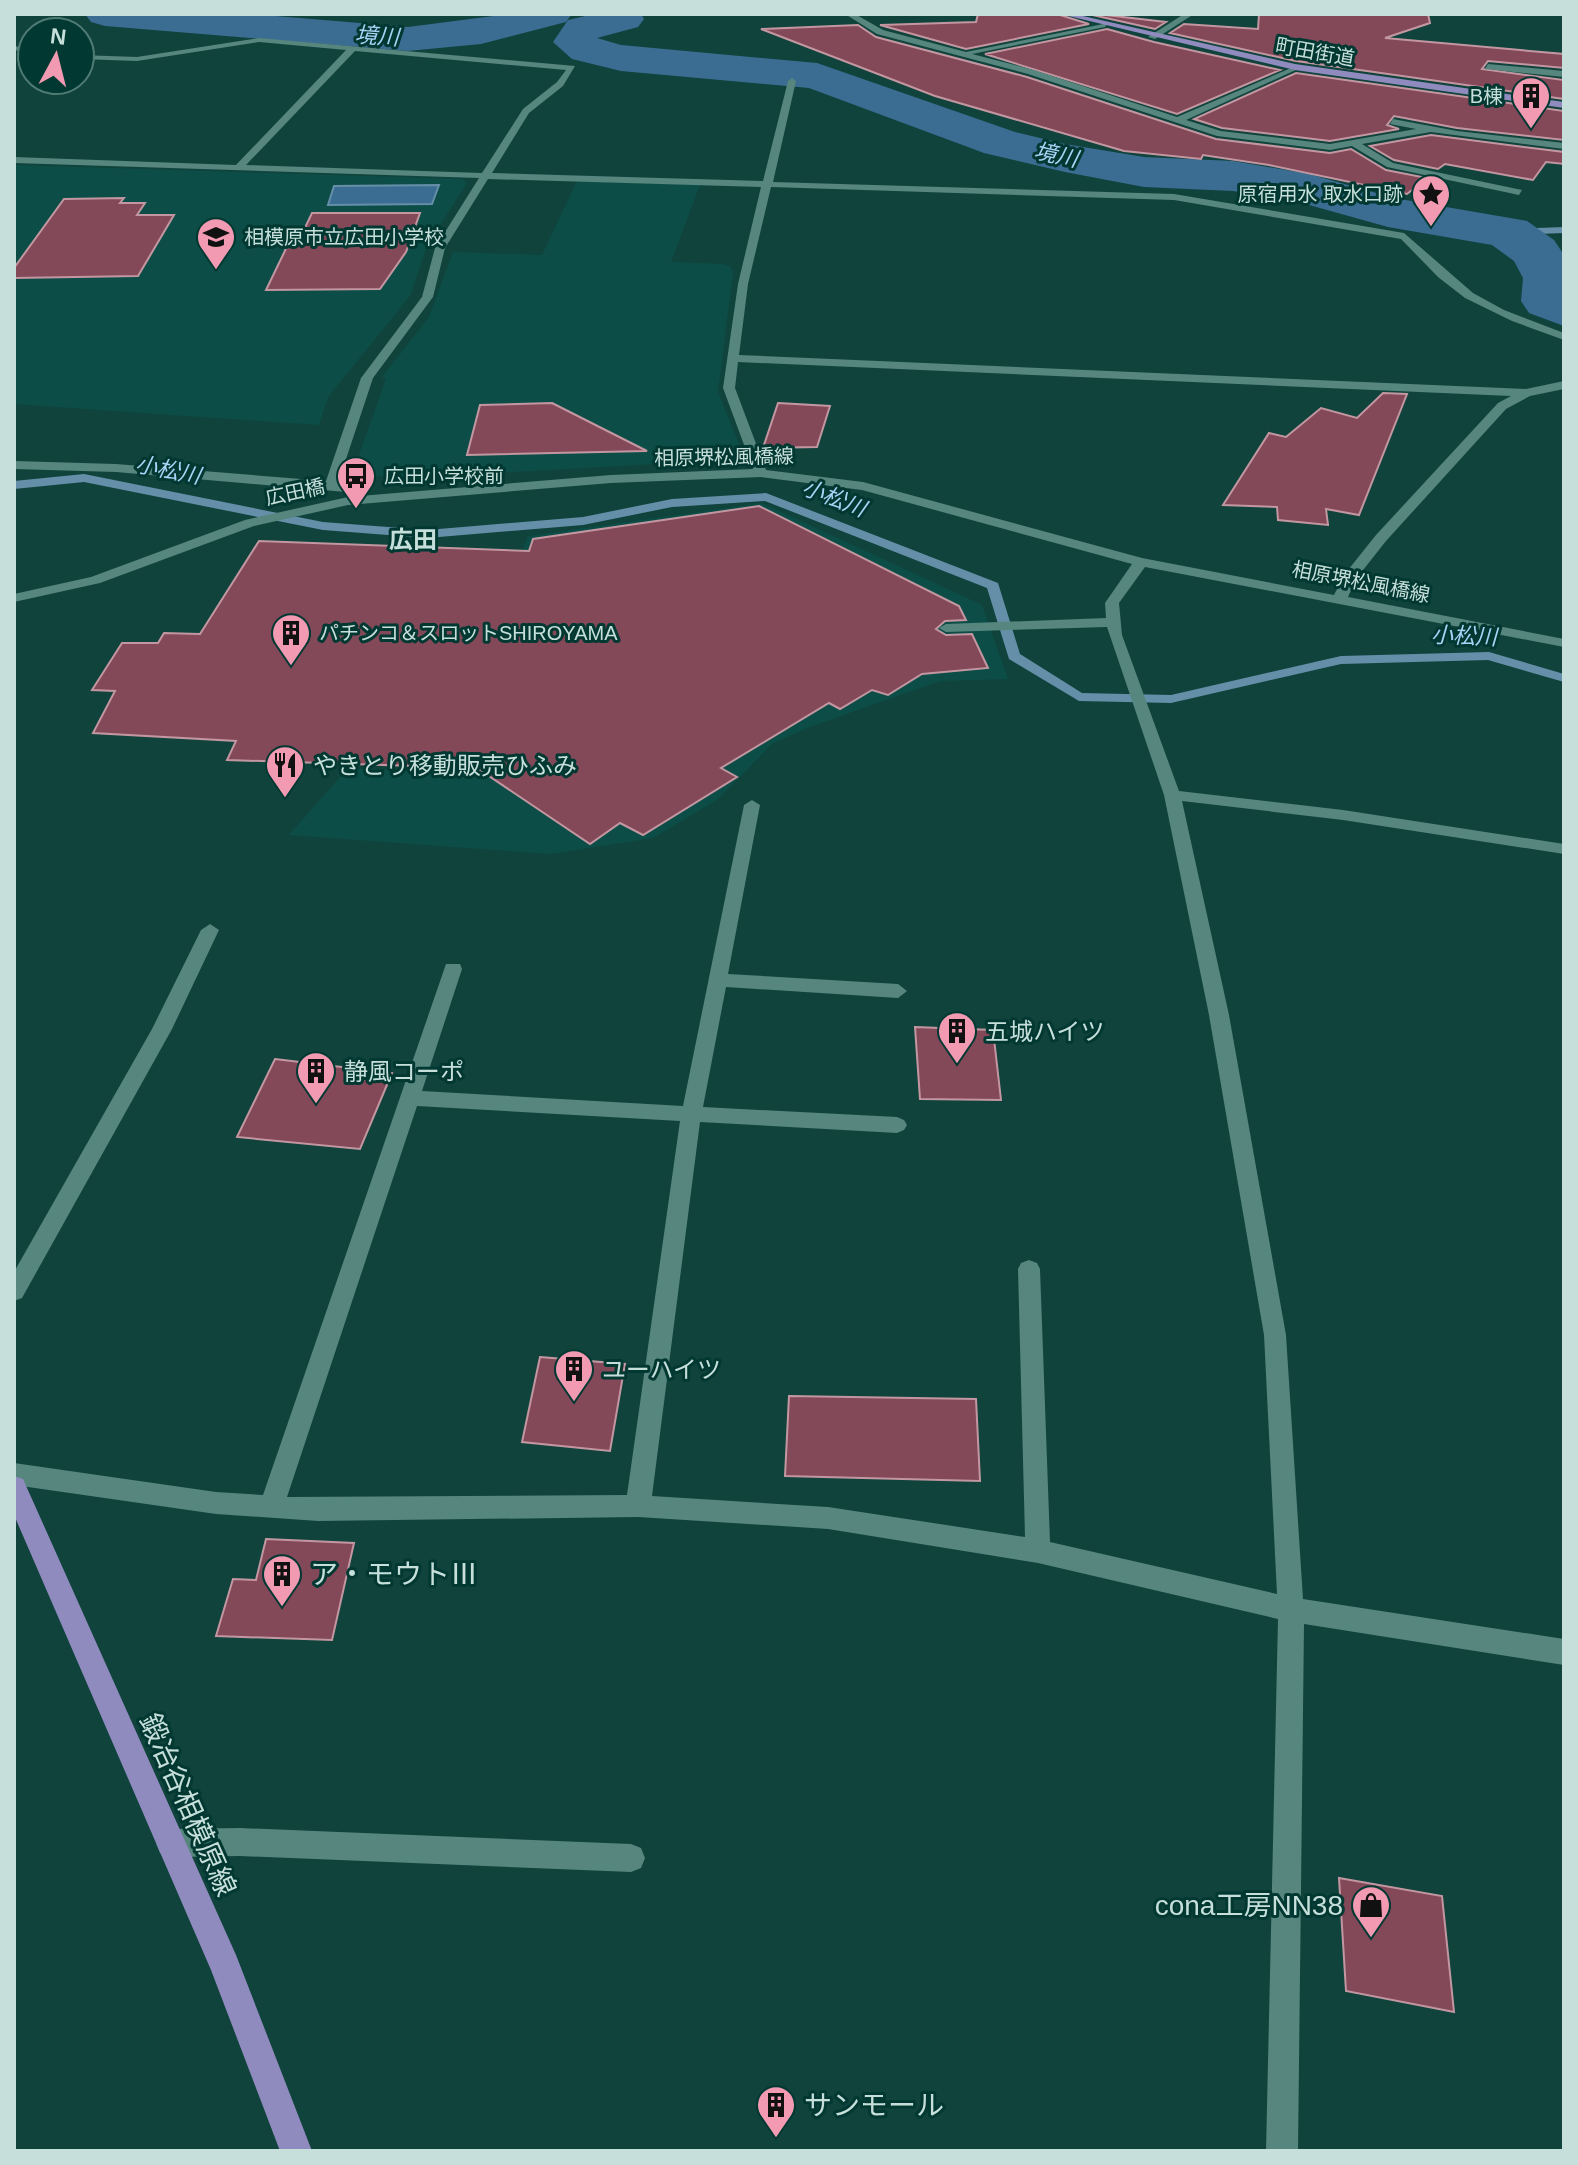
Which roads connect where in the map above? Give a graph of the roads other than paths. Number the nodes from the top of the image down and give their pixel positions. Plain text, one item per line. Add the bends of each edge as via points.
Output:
1 (849, 14) edge
2 (1066, 14) edge
3 (1190, 14) edge
4 (1105, 25) junction
5 (1152, 37) junction
6 (353, 48) junction
7 (966, 53) junction
8 (96, 58) edge
9 (1295, 67) junction
10 (1488, 67) dead end
11 (1564, 74) edge
12 (792, 81) dead end
13 (1564, 105) edge
14 (1178, 120) junction
15 (1393, 122) dead end
16 (1432, 129) junction
17 (1355, 144) junction
18 (1564, 146) edge
19 (14, 160) edge
20 (238, 168) junction
21 (483, 175) junction
22 (770, 184) junction
23 (1519, 192) dead end
24 (1564, 337) edge
25 (734, 358) junction
26 (1564, 385) edge
27 (1526, 393) junction
28 (14, 465) edge
29 (761, 473) junction
30 (331, 485) junction
31 (365, 499) junction
32 (1141, 562) junction
33 (14, 598) edge
34 (1340, 598) junction
35 (1114, 622) junction
36 (946, 628) dead end
37 (1564, 643) edge
38 (1172, 795) junction
39 (752, 805) dead end
40 (1564, 849) edge
41 (210, 930) dead end
42 (453, 969) dead end
43 (718, 980) junction
44 (898, 991) dead end
45 (410, 1098) junction
46 (691, 1114) junction
47 (897, 1125) dead end
48 (1029, 1269) dead end
49 (14, 1292) edge
50 (14, 1474) edge
51 (14, 1487) edge
52 (638, 1506) junction
53 (271, 1507) junction
54 (1038, 1551) junction
55 (1291, 1610) junction
56 (1564, 1652) edge
57 (170, 1843) junction
58 (631, 1858) dead end
59 (296, 2151) edge
60 (1282, 2151) edge

1 - 7 street via 880,32
2 - 4 main road, 町田街道
3 - 5 street
4 - 5 main road, 町田街道
4 - 7 street
5 - 9 main road, 町田街道
6 - 8 street via 259,40 137,59
6 - 20 street
6 - 21 street via 571,67 560,84 526,111
7 - 14 street
9 - 13 main road, 町田街道
9 - 14 street
10 - 11 street
12 - 22 street
14 - 17 street via 1227,136 1321,147
15 - 16 street
16 - 17 street
16 - 18 street
17 - 23 street via 1390,165
19 - 20 street
20 - 21 street
21 - 22 street
21 - 30 street via 440,248 427,297 367,378
22 - 24 street via 1174,197 1404,236 1452,283 1504,315
22 - 25 street via 743,284
25 - 27 street
25 - 29 street via 729,388
26 - 27 street
27 - 34 street via 1486,421 1381,538
28 - 30 street, 相原堺松風橋線
29 - 31 street, 相原堺松風橋線
29 - 32 street, 相原堺松風橋線 via 863,486
30 - 31 street, 相原堺松風橋線
31 - 33 street, 広田橋 via 250,523 95,580
32 - 34 street, 相原堺松風橋線
32 - 35 street via 1112,603
34 - 37 street, 相原堺松風橋線
35 - 36 street
35 - 38 street
38 - 40 street
38 - 55 street via 1230,1075 1275,1335
39 - 43 street
41 - 49 street via 162,1029
42 - 45 street
43 - 44 street
43 - 46 street
45 - 46 street
45 - 53 street
46 - 47 street
46 - 52 street
48 - 54 street
50 - 53 street
51 - 57 main road, 鍛冶谷相模原線
52 - 53 street
52 - 54 street via 828,1518
54 - 55 street
55 - 56 street
55 - 60 street
57 - 58 street
57 - 59 main road, 鍛冶谷相模原線 via 225,1966

